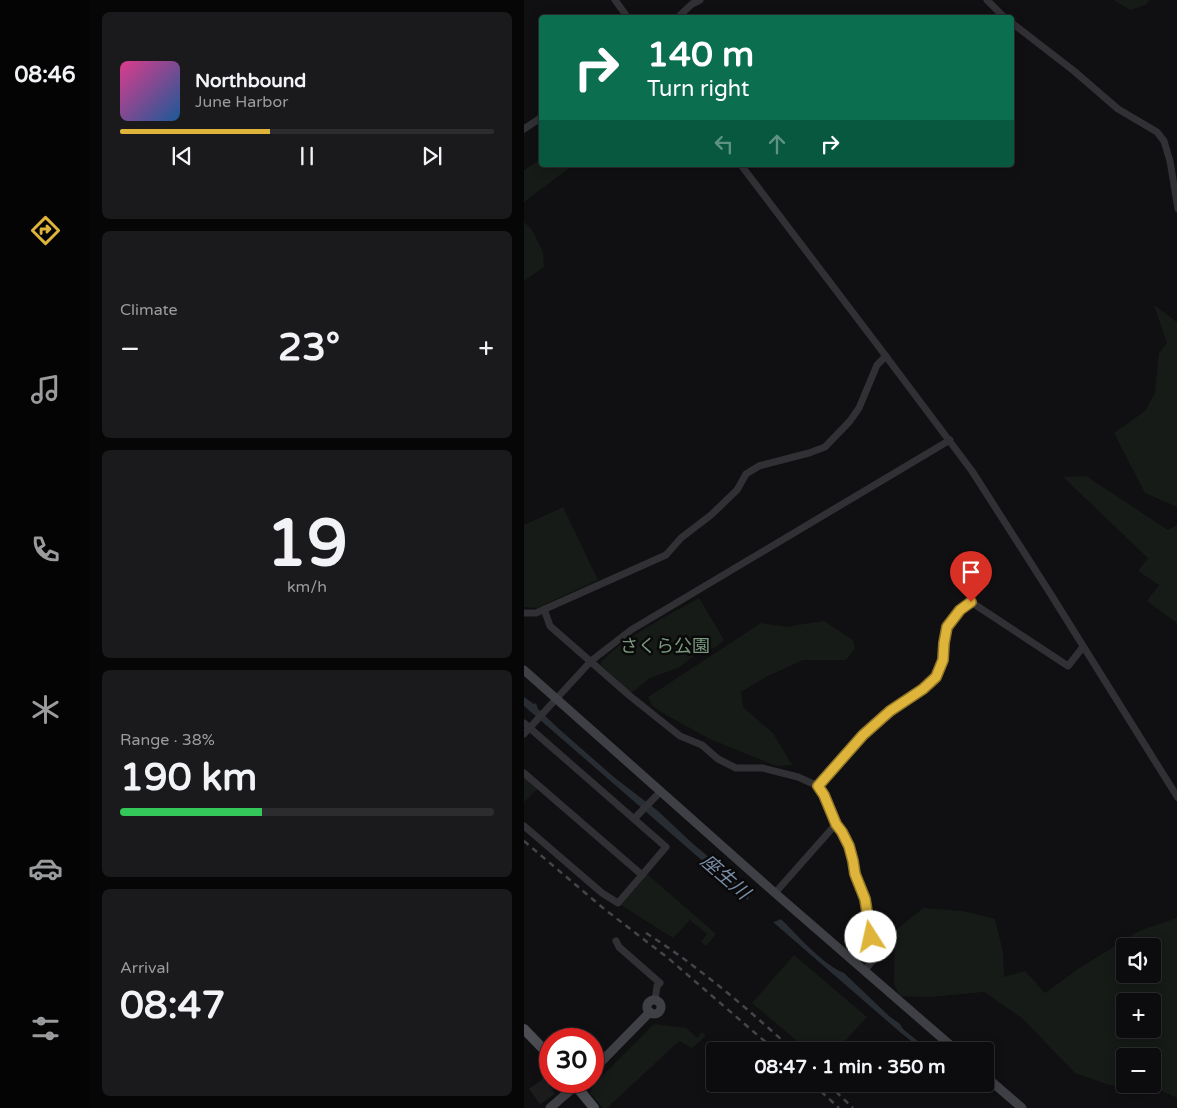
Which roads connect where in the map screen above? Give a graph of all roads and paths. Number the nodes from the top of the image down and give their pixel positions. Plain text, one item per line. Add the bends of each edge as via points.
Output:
1 (615, 0) edge
2 (700, 0) edge
3 (987, 0) edge
4 (626, 15) edge
5 (680, 15) edge
6 (1002, 15) edge
7 (1014, 25) edge
8 (539, 120) edge
9 (524, 129) edge
10 (743, 167) edge
11 (1177, 209) edge
12 (886, 356) junction
13 (950, 440) junction
14 (544, 609) junction
15 (524, 613) edge
16 (1083, 647) junction
17 (591, 661) junction
18 (524, 670) edge
19 (553, 702) junction
20 (529, 725) edge
21 (524, 734) edge
22 (524, 773) edge
23 (818, 786) junction
24 (660, 792) junction
25 (1177, 798) edge
26 (636, 817) junction
27 (836, 824) junction
28 (524, 826) edge
29 (642, 875) junction
30 (775, 893) junction
31 (616, 941) dead end
32 (865, 970) junction
33 (655, 1000) joint
34 (524, 1029) edge
35 (947, 1042) edge
36 (539, 1045) edge
37 (604, 1059) edge
38 (994, 1084) edge
39 (566, 1093) edge
40 (583, 1093) edge
41 (550, 1108) edge
42 (594, 1108) edge
43 (1022, 1108) edge

1 - 4 street
2 - 5 street
3 - 6 street
7 - 11 street via 1118,109 1157,132 1164,141 1170,161
8 - 9 street
10 - 12 street
12 - 13 street
12 - 14 street via 877,365 859,408 825,447 752,470 737,490 666,555
13 - 16 street
13 - 17 street via 631,630
14 - 15 street
14 - 17 street via 550,626
16 - 23 street via 1068,666 971,602 947,627 943,660 936,677 863,735
16 - 25 street
17 - 19 street
17 - 23 street via 680,736 702,745 718,759 736,768 762,768
18 - 19 street
19 - 20 street
19 - 24 street
20 - 21 street
20 - 26 street
22 - 29 street
23 - 27 street
24 - 26 street
24 - 30 street
26 - 29 street via 666,847
27 - 30 street
27 - 32 street via 849,846 865,899 871,937 879,953
28 - 29 street via 618,904
30 - 32 street
31 - 33 street via 660,983
32 - 35 street
33 - 37 street via 660,1004 659,1012 650,1012
34 - 36 main road
38 - 43 street
39 - 41 street
40 - 42 main road

